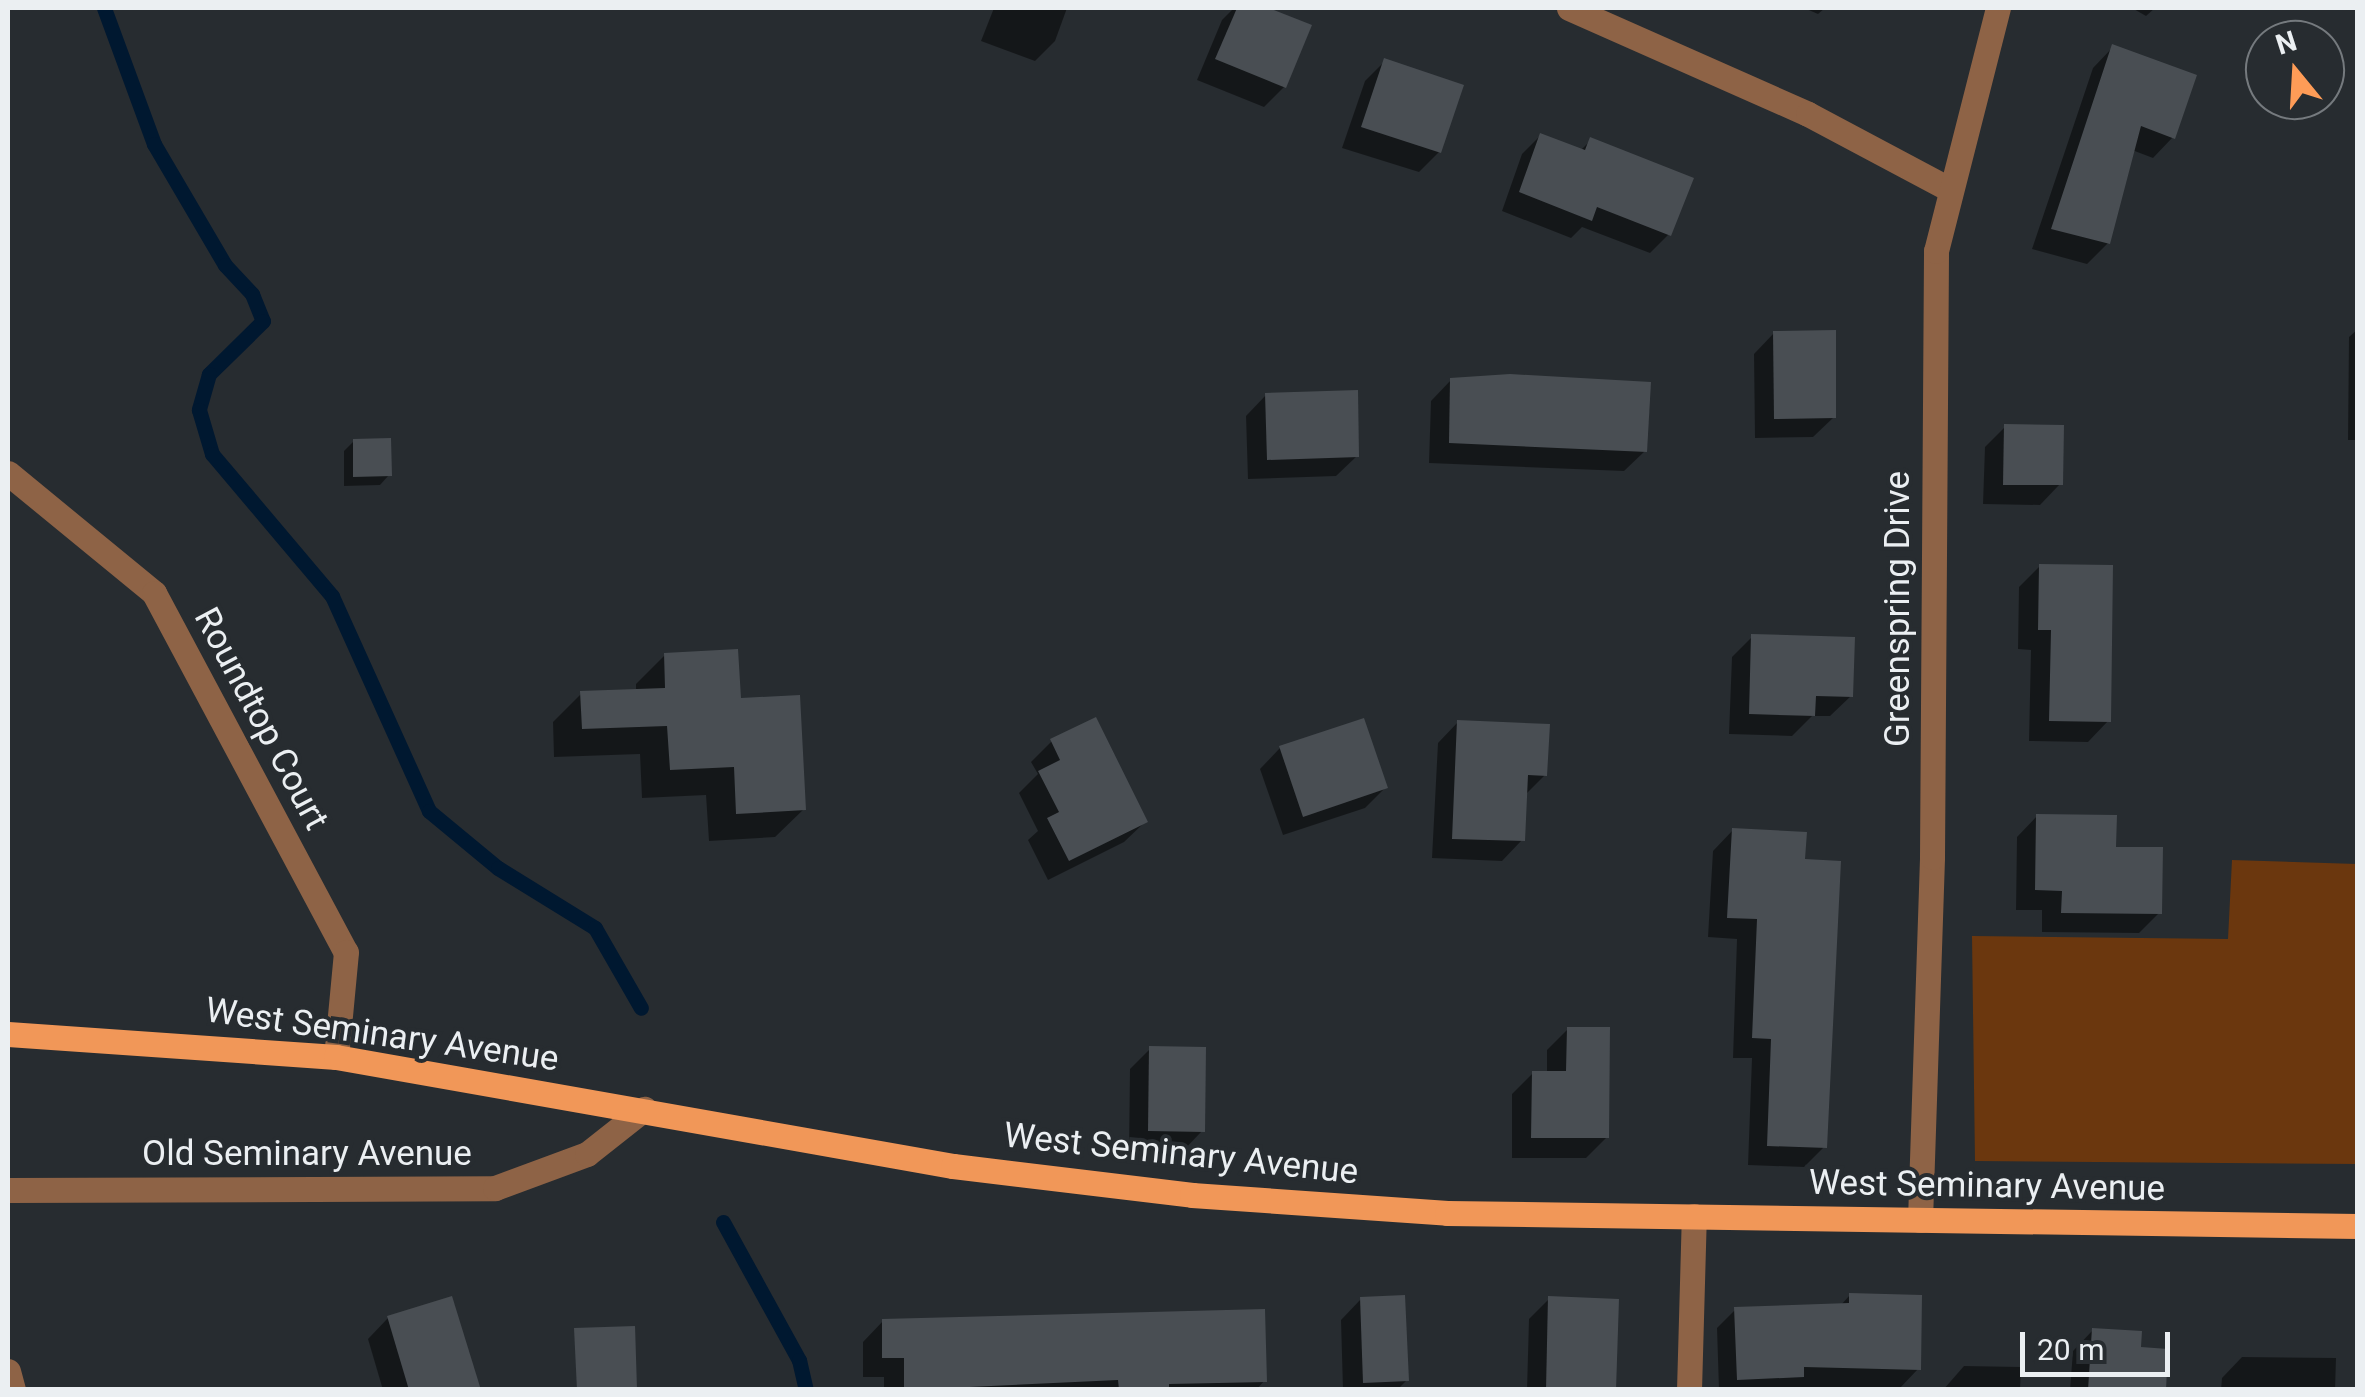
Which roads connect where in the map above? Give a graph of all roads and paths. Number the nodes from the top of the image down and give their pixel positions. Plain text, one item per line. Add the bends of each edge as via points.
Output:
1 (1569, 8) edge
2 (1998, 8) edge
3 (1947, 188) junction
4 (8, 474) edge
5 (8, 1034) edge
6 (336, 1057) junction
7 (644, 1109) junction
8 (8, 1190) edge
9 (1694, 1216) junction
10 (1920, 1220) junction
11 (2358, 1226) edge
12 (8, 1372) edge
13 (13, 1390) edge
14 (1690, 1390) edge

1 - 3 street via 1808,114
2 - 3 street, Greenspring Drive
3 - 10 street, Greenspring Drive via 1934,302 1932,857
4 - 6 street, Roundtop Court via 154,594 346,952
5 - 6 main road, West Seminary Avenue
6 - 7 main road, West Seminary Avenue
7 - 8 street, Old Seminary Avenue via 587,1154 495,1188
7 - 9 main road, West Seminary Avenue via 953,1166 1192,1196 1447,1213
9 - 10 main road, West Seminary Avenue
9 - 14 street
10 - 11 main road, West Seminary Avenue
12 - 13 street

